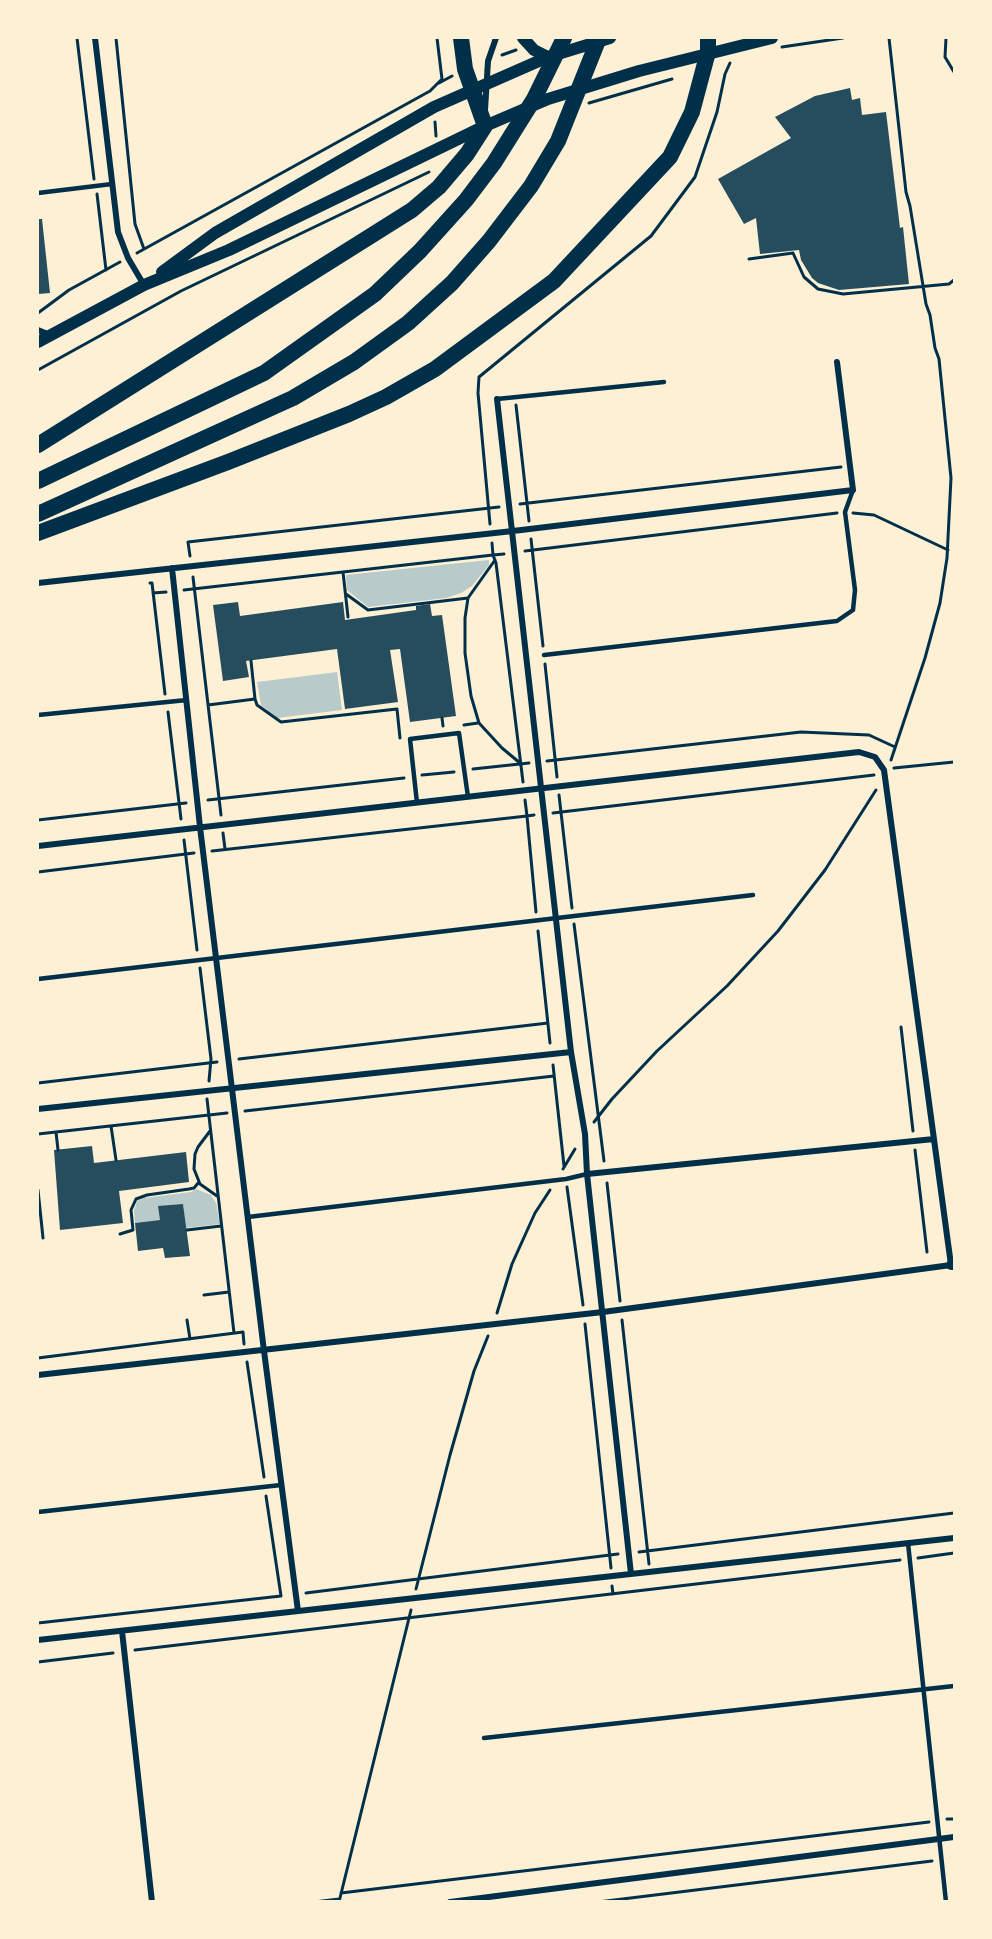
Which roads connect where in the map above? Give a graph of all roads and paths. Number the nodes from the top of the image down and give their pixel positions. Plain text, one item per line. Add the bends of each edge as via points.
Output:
1 (77, 38) edge
2 (96, 38) edge
3 (116, 38) edge
4 (437, 38) edge
5 (461, 38) edge
6 (496, 38) edge
7 (523, 38) edge
8 (564, 38) edge
9 (599, 38) edge
10 (610, 38) edge
11 (772, 38) edge
12 (889, 38) edge
13 (946, 38) edge
14 (708, 45) edge
15 (548, 57) junction
16 (954, 72) edge
17 (480, 87) junction
18 (430, 91) junction
19 (434, 107) junction
20 (485, 126) junction
21 (437, 149) junction
22 (112, 184) junction
23 (96, 186) junction
24 (38, 193) edge
25 (144, 249) junction
26 (128, 258) junction
27 (749, 259) dead end
28 (106, 270) junction
29 (954, 280) edge
30 (144, 285) junction
31 (924, 287) junction
32 (38, 312) edge
33 (38, 330) edge
34 (50, 335) junction
35 (38, 342) edge
36 (837, 362) dead end
37 (664, 382) dead end
38 (515, 398) junction
39 (497, 399) joint
40 (38, 445) edge
41 (850, 466) junction
42 (38, 481) edge
43 (853, 490) junction
44 (527, 504) junction
45 (510, 506) junction
46 (845, 512) junction
47 (38, 514) edge
48 (530, 529) junction
49 (513, 531) junction
50 (38, 533) edge
51 (948, 550) junction
52 (495, 560) dead end
53 (191, 566) junction
54 (172, 568) junction
55 (343, 572) dead end
56 (38, 583) edge
57 (140, 584) dead end
58 (345, 594) junction
59 (468, 598) junction
60 (348, 617) dead end
61 (544, 655) junction
62 (251, 661) dead end
63 (255, 699) junction
64 (187, 700) junction
65 (166, 702) junction
66 (208, 705) junction
67 (38, 715) edge
68 (442, 718) dead end
69 (443, 728) dead end
70 (401, 745) dead end
71 (954, 762) edge
72 (520, 764) dead end
73 (885, 776) junction
74 (558, 787) junction
75 (541, 789) junction
76 (468, 797) junction
77 (417, 803) junction
78 (222, 825) junction
79 (200, 827) junction
80 (182, 829) junction
81 (38, 846) edge
82 (225, 849) dead end
83 (753, 895) dead end
84 (573, 916) junction
85 (556, 918) junction
86 (217, 958) junction
87 (199, 960) junction
88 (38, 979) edge
89 (548, 1023) dead end
90 (571, 1052) junction
91 (230, 1060) junction
92 (210, 1063) junction
93 (554, 1076) dead end
94 (38, 1083) edge
95 (233, 1090) junction
96 (208, 1092) junction
97 (38, 1109) edge
98 (236, 1112) junction
99 (599, 1115) junction
100 (208, 1116) junction
101 (111, 1126) junction
102 (210, 1131) junction
103 (56, 1132) junction
104 (38, 1134) edge
105 (585, 1134) junction
106 (934, 1139) junction
107 (58, 1150) dead end
108 (116, 1160) dead end
109 (606, 1172) junction
110 (587, 1174) junction
111 (556, 1180) junction
112 (199, 1182) junction
113 (38, 1190) edge
114 (218, 1197) junction
115 (248, 1217) junction
116 (221, 1226) junction
117 (187, 1230) dead end
118 (120, 1234) dead end
119 (43, 1238) dead end
120 (953, 1265) edge
121 (229, 1292) junction
122 (204, 1295) dead end
123 (621, 1309) junction
124 (603, 1312) junction
125 (187, 1320) dead end
126 (493, 1323) junction
127 (234, 1333) junction
128 (190, 1339) junction
129 (264, 1351) junction
130 (246, 1353) junction
131 (38, 1358) edge
132 (38, 1375) edge
133 (281, 1485) junction
134 (265, 1487) junction
135 (38, 1512) edge
136 (954, 1513) edge
137 (954, 1538) edge
138 (908, 1543) junction
139 (647, 1551) junction
140 (629, 1553) junction
141 (954, 1553) edge
142 (909, 1559) junction
143 (650, 1572) junction
144 (631, 1574) junction
145 (418, 1579) junction
146 (652, 1589) junction
147 (296, 1594) junction
148 (281, 1596) junction
149 (414, 1598) junction
150 (298, 1611) junction
151 (283, 1613) junction
152 (409, 1618) junction
153 (38, 1623) edge
154 (122, 1631) junction
155 (285, 1633) junction
156 (38, 1640) edge
157 (124, 1652) junction
158 (38, 1662) edge
159 (954, 1686) edge
160 (924, 1690) junction
161 (484, 1738) dead end
162 (954, 1819) edge
163 (938, 1821) junction
164 (954, 1837) edge
165 (939, 1839) junction
166 (942, 1860) junction
167 (341, 1893) junction
168 (339, 1900) edge
169 (152, 1902) edge
170 (314, 1902) edge
171 (450, 1902) edge
172 (598, 1902) edge
173 (946, 1902) edge

1 - 23 path
2 - 22 street
3 - 25 path via 135,224
4 - 18 path via 442,79
5 - 17 highway via 463,61
6 - 17 street
7 - 15 main road
8 - 42 highway via 534,99 494,163 420,251 375,294 264,374
9 - 47 highway via 558,141 531,186 453,283 408,323 354,362 293,398
10 - 15 main road
11 - 14 main road
12 - 31 path via 906,192
13 - 16 path via 945,57
14 - 20 main road via 549,99
14 - 50 highway via 692,112 670,157 554,280 435,369 349,414
15 - 17 main road
17 - 19 main road
17 - 20 highway
18 - 19 path
18 - 25 path
19 - 21 path
19 - 30 main road via 215,233
20 - 21 main road
20 - 40 highway via 446,178 412,210
21 - 30 main road via 229,249
22 - 23 lane
22 - 26 street via 118,232
23 - 24 lane
23 - 28 path
25 - 26 path
26 - 28 path
26 - 30 street
27 - 31 path via 793,253 804,277 818,289 843,294
28 - 32 path
29 - 31 path
30 - 34 main road
31 - 51 path via 939,359 951,478
33 - 34 street
34 - 35 main road
36 - 41 street
37 - 38 lane
38 - 39 lane
38 - 44 path
39 - 45 street
41 - 43 street
41 - 44 path
43 - 46 lane
43 - 48 street
44 - 45 path
44 - 48 path
45 - 49 street
45 - 53 path via 188,542
46 - 51 path via 874,515
46 - 61 lane via 855,590 853,610 837,621
48 - 49 street
48 - 61 path
49 - 53 street
49 - 75 street
51 - 71 path via 940,603 925,658 887,769
52 - 59 path
53 - 54 street
53 - 66 path
54 - 56 street
54 - 64 street
55 - 58 path
57 - 65 path via 152,583
58 - 59 path via 368,610
58 - 60 path
59 - 72 path via 465,653 479,723
61 - 74 path
62 - 63 path
63 - 66 path
63 - 70 path via 257,705 281,722 397,709
64 - 65 lane
64 - 79 street
65 - 67 lane
65 - 80 path
66 - 78 path
68 - 69 path
73 - 74 street via 875,757 859,752
73 - 99 path via 825,870 778,931 727,986 657,1051
73 - 106 street
74 - 75 street
74 - 84 path
75 - 76 street
75 - 85 street
76 - 77 street
76 - 77 lane via 459,733 410,739
77 - 78 street
78 - 79 street
78 - 82 path
79 - 80 street
79 - 86 street
80 - 81 street
80 - 87 path
83 - 84 lane
84 - 85 lane
84 - 99 path
85 - 86 lane
85 - 90 street
86 - 87 lane
86 - 91 street
87 - 88 lane
87 - 92 path
89 - 91 path
90 - 95 street
90 - 105 street
91 - 92 path
91 - 95 street
92 - 94 path
92 - 96 path
93 - 98 path
95 - 96 street
95 - 98 street
96 - 97 street
96 - 100 path
98 - 100 path
98 - 115 street
99 - 105 path
99 - 109 path
100 - 101 path
100 - 102 path
101 - 103 path
101 - 108 path
102 - 112 path via 195,1154 194,1169
102 - 114 path
103 - 104 path
103 - 107 path
105 - 110 street
105 - 111 path
106 - 109 street
106 - 120 street
109 - 110 street
109 - 123 path
110 - 111 lane
110 - 124 street
111 - 115 lane
111 - 126 path via 512,1264
112 - 114 path
112 - 118 path via 194,1188 136,1199 131,1210 133,1230
113 - 119 path
114 - 116 path
115 - 129 street
116 - 117 path
116 - 121 path
120 - 123 street
121 - 122 path
121 - 127 path
123 - 124 street
123 - 139 path
124 - 126 street
124 - 140 street
125 - 128 path
126 - 129 street
126 - 145 path via 471,1382
127 - 128 path
127 - 130 path via 243,1332
128 - 131 path
129 - 130 street
129 - 133 street
130 - 132 street
130 - 134 path
133 - 134 lane
133 - 147 street
134 - 135 lane
134 - 148 path
136 - 139 path
137 - 138 street
138 - 142 lane
138 - 143 street
139 - 140 path
139 - 143 path
140 - 144 street
140 - 145 path
141 - 142 path
142 - 146 path
142 - 160 lane
143 - 144 street
143 - 146 path
144 - 149 street
145 - 147 path
145 - 149 path
146 - 152 path
147 - 148 path
147 - 150 street
148 - 151 path
148 - 153 path
149 - 150 street
149 - 152 path
150 - 151 street
151 - 154 street
151 - 155 path
152 - 155 path
152 - 167 path
154 - 156 street
154 - 157 street
155 - 157 path
157 - 158 path
157 - 169 street
159 - 160 lane
160 - 161 lane
160 - 163 lane
162 - 163 path
163 - 165 lane
163 - 167 path
164 - 165 street
165 - 166 lane
165 - 171 street
166 - 172 path
166 - 173 lane
167 - 168 path
168 - 170 path

